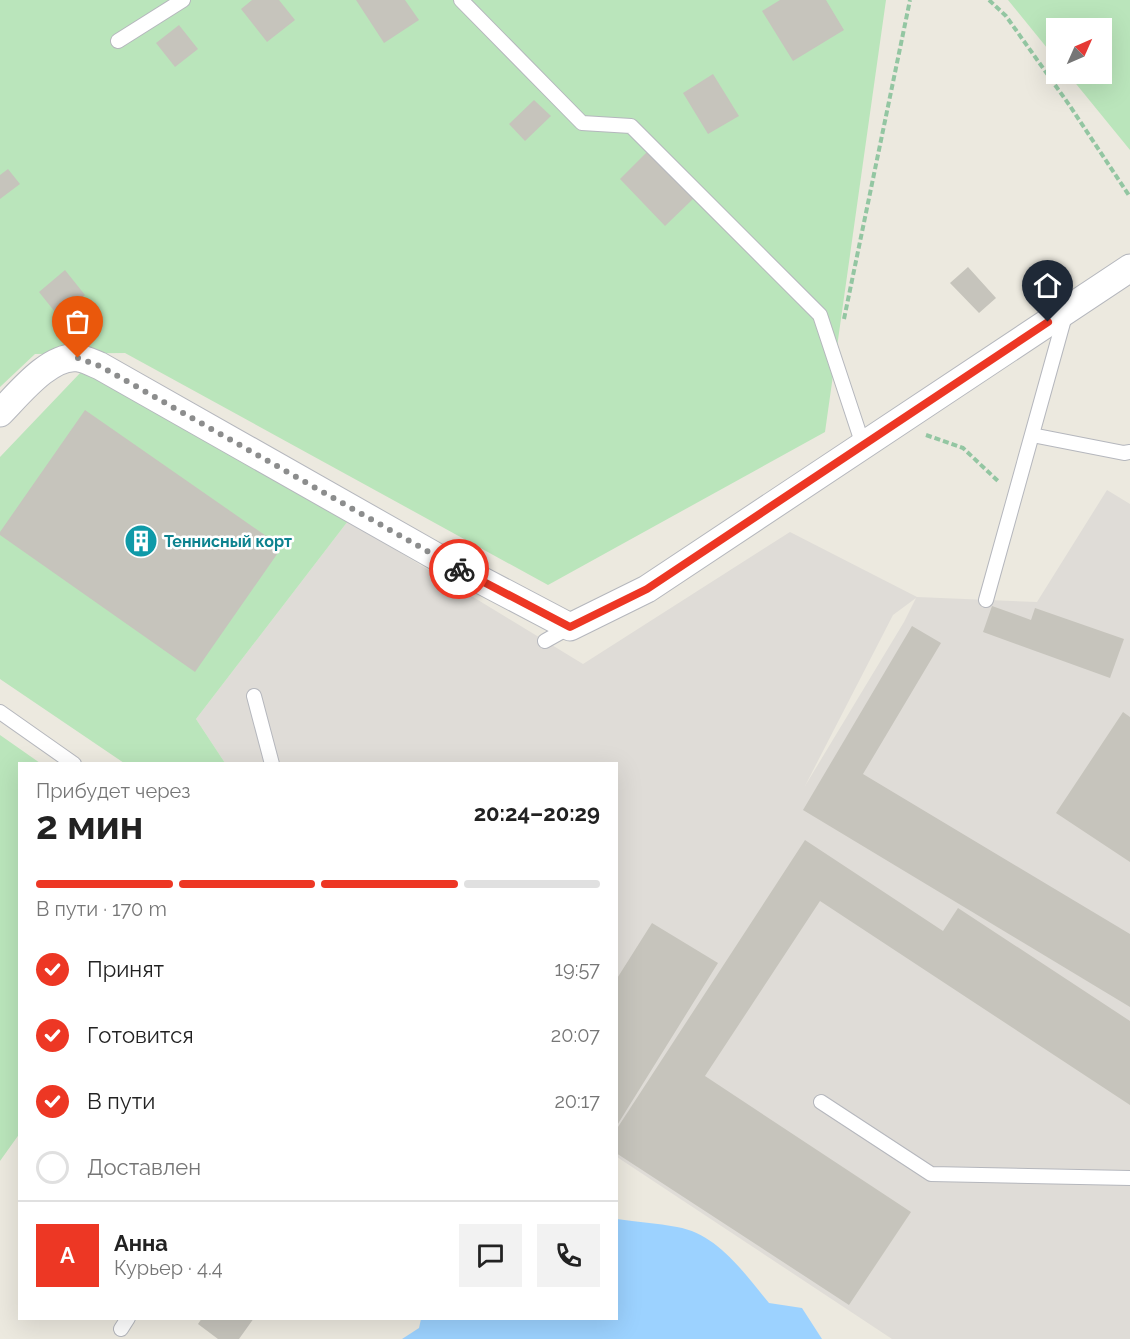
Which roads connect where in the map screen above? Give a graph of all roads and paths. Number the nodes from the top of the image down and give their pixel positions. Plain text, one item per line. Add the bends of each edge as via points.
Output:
1 (183, 0) edge
2 (461, 0) edge
3 (910, 0) edge
4 (989, 0) edge
5 (118, 41) dead end
6 (1130, 198) edge
7 (1130, 268) edge
8 (1067, 310) junction
9 (846, 328) dead end
10 (0, 413) edge
11 (918, 432) dead end
12 (1032, 435) junction
13 (863, 445) junction
14 (1130, 452) edge
15 (1012, 506) junction
16 (986, 600) dead end
17 (570, 627) junction
18 (545, 640) dead end
19 (254, 696) dead end
20 (0, 712) edge
21 (72, 762) edge
22 (271, 762) edge
23 (821, 1102) dead end
24 (1130, 1178) edge

1 - 5 lane
2 - 13 lane via 582,123 631,126 820,315
3 - 9 path via 843,317
4 - 6 path via 1006,16
7 - 8 street
8 - 12 lane
8 - 13 street
10 - 17 street via 54,361 78,358 100,366 437,557
11 - 15 path via 963,448 998,480
12 - 14 lane
12 - 15 lane
13 - 17 street via 647,589
15 - 16 lane
17 - 18 lane
19 - 22 lane
20 - 21 lane
23 - 24 lane via 932,1174

